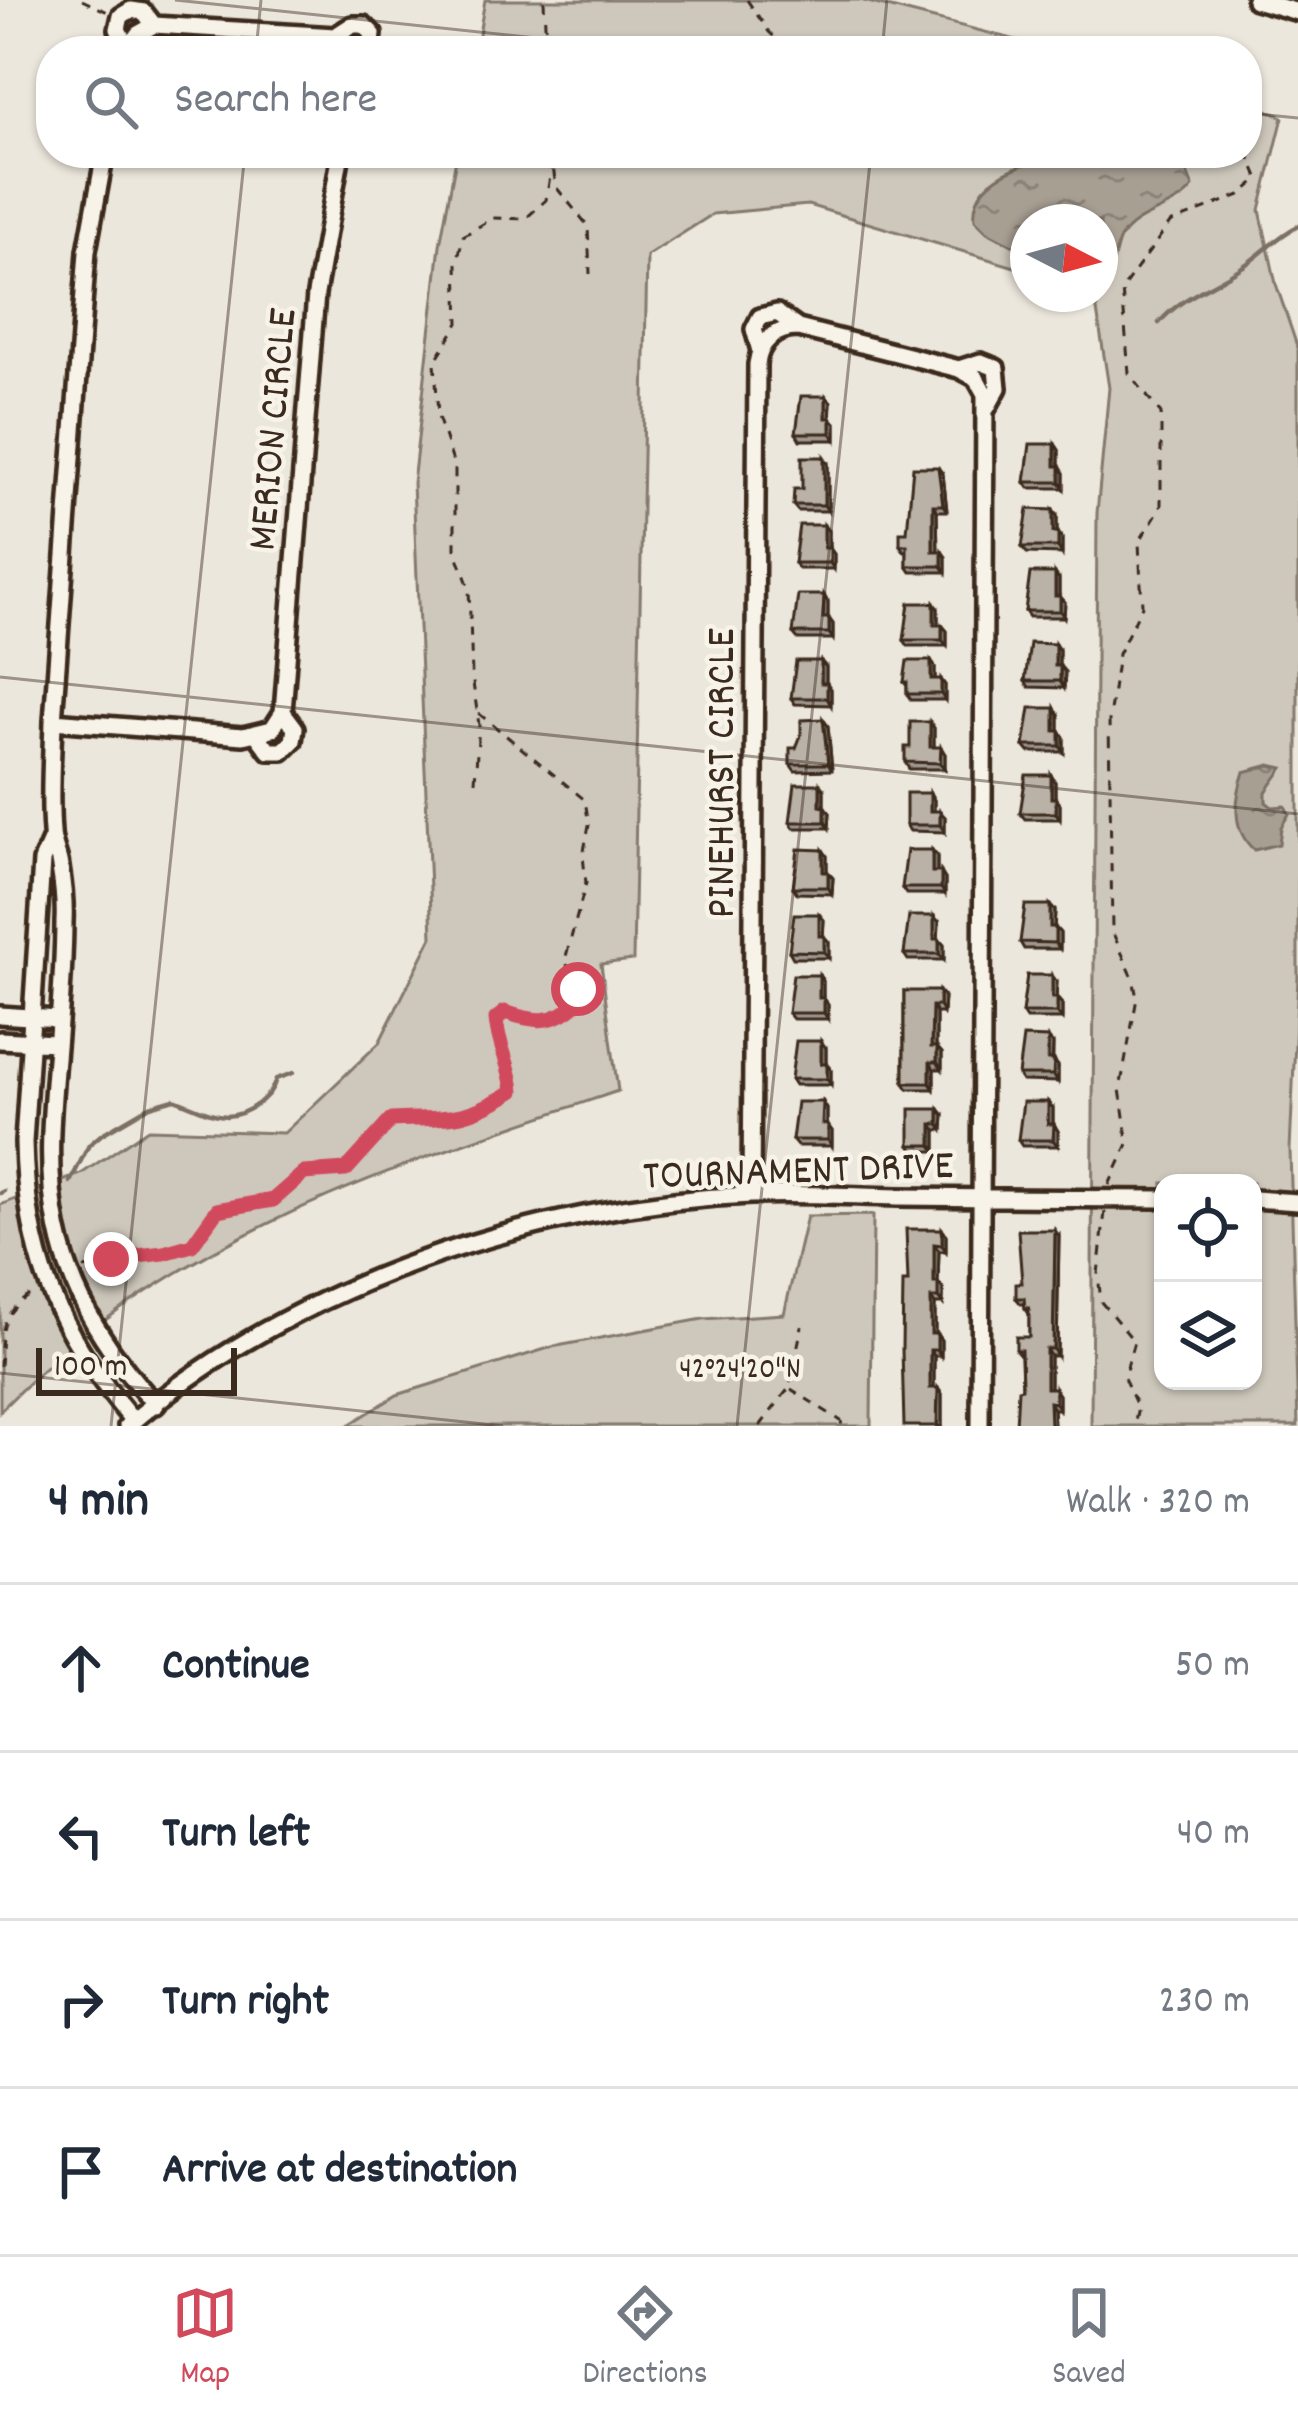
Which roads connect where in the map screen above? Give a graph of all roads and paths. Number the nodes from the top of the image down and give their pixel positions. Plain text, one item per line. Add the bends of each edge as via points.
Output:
1 (82, 0) edge
2 (544, 0) edge
3 (747, 0) edge
4 (1256, 0) edge
5 (1298, 12) edge
6 (121, 16) junction
7 (154, 25) junction
8 (121, 36) edge
9 (137, 36) edge
10 (335, 36) joint
11 (373, 36) edge
12 (545, 36) edge
13 (773, 36) edge
14 (102, 168) edge
15 (338, 168) edge
16 (551, 168) edge
17 (553, 168) edge
18 (1254, 168) edge
19 (590, 274) dead end
20 (283, 712) junction
21 (477, 712) junction
22 (53, 722) junction
23 (257, 735) junction
24 (475, 781) dead end
25 (52, 838) junction
26 (0, 1015) edge
27 (31, 1016) junction
28 (58, 1019) junction
29 (0, 1040) edge
30 (30, 1042) junction
31 (55, 1043) junction
32 (751, 1195) junction
33 (982, 1198) junction
34 (1106, 1198) junction
35 (1154, 1199) edge
36 (1262, 1199) edge
37 (1293, 1199) edge
38 (69, 1275) junction
39 (46, 1284) junction
40 (802, 1326) dead end
41 (0, 1366) edge
42 (789, 1388) junction
43 (156, 1405) junction
44 (130, 1423) edge
45 (760, 1426) edge
46 (842, 1426) edge
47 (980, 1426) edge
48 (1134, 1426) edge

1 - 6 path
2 - 12 path
3 - 13 path
4 - 5 street
6 - 7 street via 144,12
6 - 8 street
7 - 9 street
7 - 10 street
10 - 11 street via 352,25
14 - 22 street via 87,250
15 - 20 street, MERION CIRCLE via 316,294
16 - 21 path via 546,200 525,219 493,218 463,236 459,323 435,361 438,417 455,468 455,549 469,587
17 - 19 path via 556,187 588,226
18 - 34 path via 1259,179 1240,195 1170,223 1122,290 1129,374 1161,415 1161,507 1139,542 1142,606 1118,654 1109,719 1112,931 1137,998 1120,1089 1128,1144
20 - 23 street
20 - 23 street, MERION CIRCLE via 295,728 283,751 269,751
21 - 24 path
21 - 38 path via 585,800 589,825 586,884 565,960 576,1004 542,1022 505,1012 496,1019 513,1091 455,1120 391,1120 346,1170 304,1173 273,1200 217,1210 192,1245
22 - 23 street, MERION CIRCLE
22 - 25 street
25 - 27 street via 42,861
25 - 28 street via 64,920
26 - 27 street
27 - 28 street
27 - 30 street
28 - 31 street
29 - 30 street
30 - 31 street
30 - 39 street via 25,1188
31 - 38 street via 48,1185
32 - 33 street, TOURNAMENT DRIVE
32 - 33 street, PINEHURST CIRCLE via 760,351 775,334 798,328 959,369 980,383 987,408
32 - 43 street, TOURNAMENT DRIVE via 599,1210 431,1256 291,1318
33 - 34 street, TOURNAMENT DRIVE
33 - 47 street, PINEHURST CIRCLE
34 - 35 street, TOURNAMENT DRIVE
34 - 48 path via 1100,1302 1134,1341 1124,1378 1138,1408
36 - 37 street
38 - 43 street via 101,1339
39 - 41 path via 1,1318
39 - 44 street via 90,1370
40 - 42 path
42 - 45 path
42 - 46 path
43 - 44 street, TOURNAMENT DRIVE

